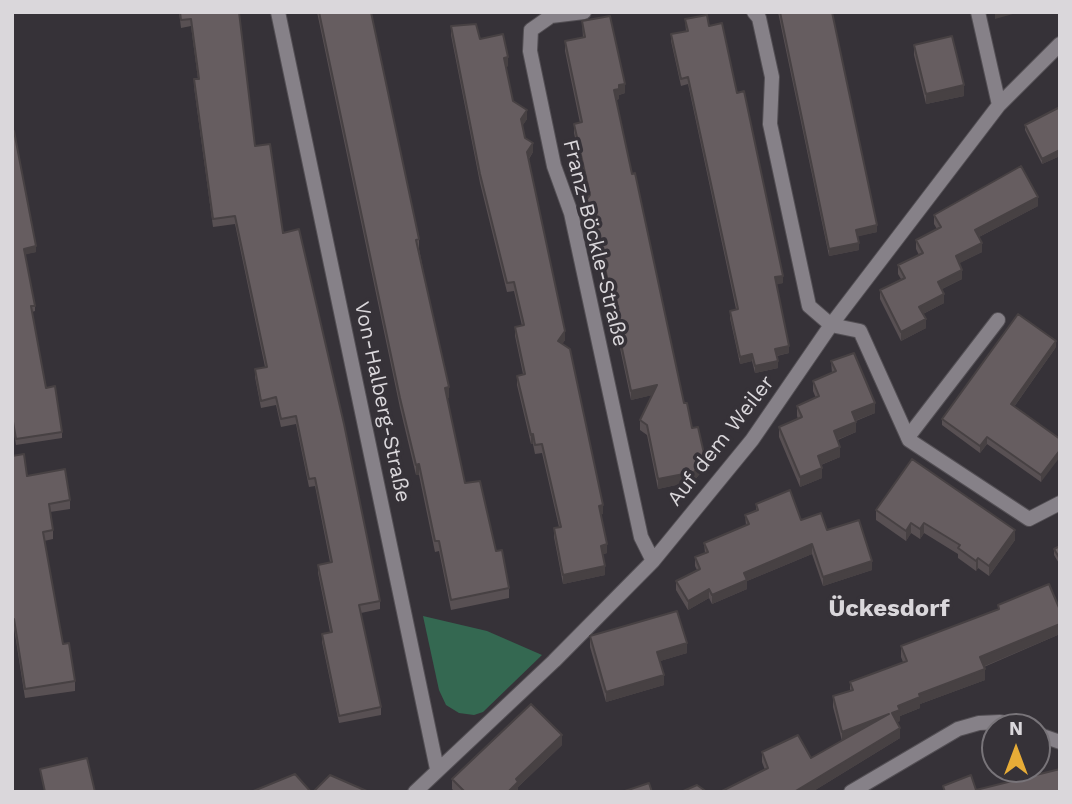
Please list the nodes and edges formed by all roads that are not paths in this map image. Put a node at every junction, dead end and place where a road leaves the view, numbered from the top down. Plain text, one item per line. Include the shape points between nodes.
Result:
1 (278, 12) edge
2 (584, 12) edge
3 (754, 12) edge
4 (978, 12) edge
5 (1060, 44) edge
6 (999, 105) junction
7 (998, 320) dead end
8 (831, 325) junction
9 (908, 437) junction
10 (1060, 503) edge
11 (653, 561) junction
12 (981, 723) edge
13 (437, 769) junction
14 (415, 792) edge
15 (851, 792) edge

1 - 13 street, Von-Halberg-Straße
2 - 11 street, Franz-Böckle-Straße via 551,16 531,30 530,51 554,166 571,213 640,537
3 - 8 street via 772,77 771,124 809,306
4 - 6 street
5 - 6 street, Auf dem Weiler
6 - 8 street, Auf dem Weiler
7 - 9 street
8 - 9 street via 860,331
8 - 11 street, Auf dem Weiler via 752,440
9 - 10 street via 1029,519
11 - 13 street, Auf dem Weiler
12 - 15 street via 958,729
13 - 14 street

